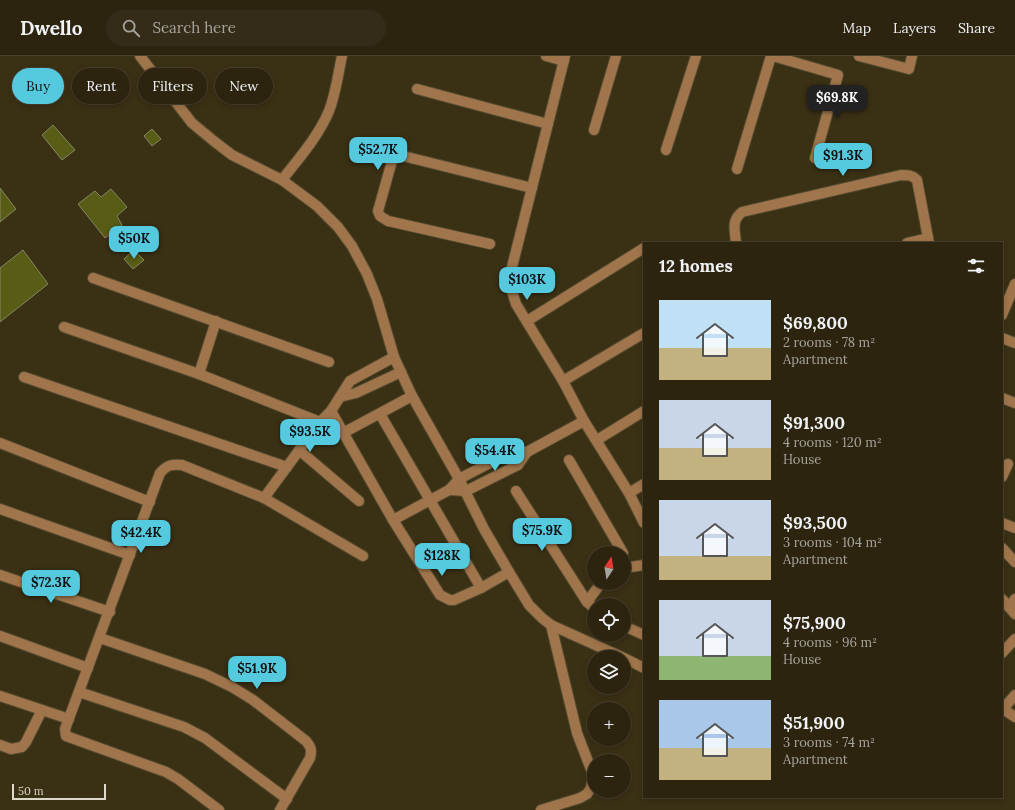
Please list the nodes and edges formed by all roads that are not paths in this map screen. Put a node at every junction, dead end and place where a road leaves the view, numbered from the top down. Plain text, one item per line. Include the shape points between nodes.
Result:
1 (140, 56) edge
2 (342, 56) edge
3 (546, 56) edge
4 (616, 56) edge
5 (696, 56) edge
6 (772, 56) edge
7 (859, 56) edge
8 (912, 56) edge
9 (565, 58) edge
10 (417, 89) dead end
11 (548, 124) junction
12 (594, 130) dead end
13 (666, 150) dead end
14 (815, 158) dead end
15 (737, 169) dead end
16 (282, 180) junction
17 (532, 188) junction
18 (929, 241) edge
19 (736, 242) edge
20 (918, 242) edge
21 (490, 244) dead end
22 (643, 249) edge
23 (93, 278) dead end
24 (1015, 284) edge
25 (1003, 313) edge
26 (216, 321) junction
27 (527, 321) junction
28 (64, 327) dead end
29 (643, 334) edge
30 (1003, 338) edge
31 (1015, 343) edge
32 (394, 357) junction
33 (329, 362) dead end
34 (401, 372) junction
35 (199, 374) junction
36 (24, 377) dead end
37 (562, 382) junction
38 (412, 396) junction
39 (340, 397) junction
40 (1003, 398) edge
41 (1015, 403) edge
42 (331, 411) junction
43 (643, 412) edge
44 (380, 414) junction
45 (320, 422) junction
46 (584, 422) junction
47 (343, 433) junction
48 (597, 440) junction
49 (0, 443) edge
50 (299, 450) junction
51 (528, 452) junction
52 (569, 460) dead end
53 (1008, 464) edge
54 (287, 467) junction
55 (1003, 475) edge
56 (459, 479) junction
57 (643, 485) edge
58 (449, 490) junction
59 (466, 491) junction
60 (516, 491) dead end
61 (629, 493) junction
62 (264, 498) junction
63 (430, 500) junction
64 (359, 501) dead end
65 (150, 502) junction
66 (0, 509) edge
67 (393, 520) junction
68 (643, 521) edge
69 (1003, 523) edge
70 (1015, 528) edge
71 (618, 546) edge
72 (1003, 549) edge
73 (130, 555) junction
74 (363, 556) dead end
75 (1015, 562) edge
76 (643, 565) edge
77 (631, 567) edge
78 (509, 572) junction
79 (0, 575) edge
80 (481, 588) junction
81 (587, 600) edge
82 (110, 612) junction
83 (551, 624) junction
84 (631, 629) edge
85 (643, 635) edge
86 (0, 636) edge
87 (100, 638) junction
88 (1015, 639) edge
89 (606, 650) edge
90 (1003, 652) edge
91 (631, 662) edge
92 (88, 668) junction
93 (643, 668) edge
94 (79, 692) junction
95 (1015, 695) edge
96 (0, 696) edge
97 (42, 710) junction
98 (1003, 710) edge
99 (1015, 717) edge
100 (69, 719) junction
101 (0, 745) edge
102 (287, 799) junction
103 (219, 810) edge
104 (280, 810) edge
105 (541, 810) edge

1 - 16 street via 192,123 232,154
2 - 16 street via 334,96 317,134
3 - 9 street
4 - 12 street
5 - 13 street
6 - 14 street via 838,75
6 - 15 street
7 - 8 street via 909,69
9 - 11 street
10 - 11 street
11 - 17 street
16 - 32 street via 317,206 352,246 372,286
17 - 21 street via 403,156 398,156 392,161 378,211 380,216 388,221
17 - 27 street via 511,271 511,288 516,304
18 - 19 street via 917,180 912,176 900,175 742,212 735,222
18 - 20 street
22 - 27 street
23 - 26 street
24 - 25 street
26 - 33 street
26 - 35 street
27 - 37 street
28 - 35 street
29 - 37 street
30 - 31 street
32 - 34 street
32 - 39 street via 350,381
34 - 38 street
34 - 39 street via 356,393
35 - 45 street
36 - 54 street
37 - 46 street
38 - 44 street
38 - 56 street
39 - 42 street
40 - 41 street
42 - 45 street
42 - 47 street
43 - 48 street
44 - 47 street
44 - 63 street
45 - 50 street
46 - 48 street
46 - 51 street
47 - 67 street
48 - 61 street
49 - 65 street
50 - 54 street
50 - 64 street
51 - 56 street via 509,453
51 - 59 street via 518,465
52 - 71 street
53 - 55 street
54 - 62 street
56 - 58 street
56 - 59 street
57 - 61 street
58 - 59 street
58 - 63 street
59 - 78 street
60 - 81 street
61 - 68 street
62 - 65 street via 175,464 165,467 160,473
62 - 74 street
63 - 67 street
63 - 80 street
65 - 73 street
66 - 73 street
67 - 80 street via 440,596 454,600
69 - 70 street
72 - 75 street
73 - 82 street
76 - 77 street
78 - 80 street
78 - 83 street via 529,605
79 - 82 street
82 - 87 street
83 - 89 street
83 - 105 street via 577,733 592,772 592,782 587,794 580,798
84 - 85 street
86 - 92 street
87 - 92 street
87 - 102 street via 205,674 232,687 306,741 311,746 310,758
88 - 90 street
91 - 93 street
92 - 94 street
94 - 100 street
94 - 102 street via 184,727 205,738
95 - 98 street
96 - 97 street
97 - 100 street
97 - 101 street via 22,747 11,749
98 - 99 street
100 - 103 street via 65,729 66,736 166,772
102 - 104 street

